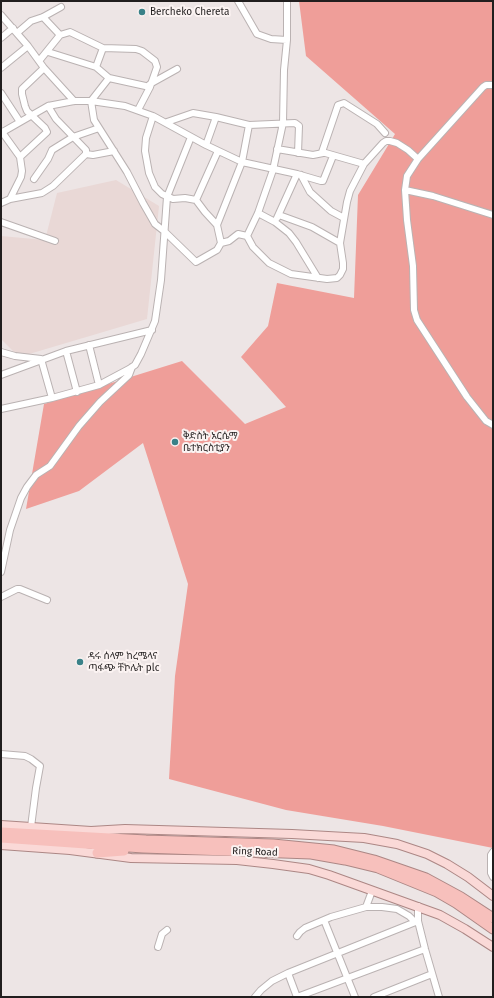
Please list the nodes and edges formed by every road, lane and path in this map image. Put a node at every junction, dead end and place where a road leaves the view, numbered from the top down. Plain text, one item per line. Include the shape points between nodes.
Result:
1 (238, 1) edge
2 (287, 1) edge
3 (61, 6) dead end
4 (1, 14) edge
5 (43, 17) junction
6 (15, 30) junction
7 (60, 35) junction
8 (1, 38) edge
9 (287, 40) junction
10 (28, 46) junction
11 (103, 48) junction
12 (48, 52) junction
13 (39, 61) junction
14 (96, 67) junction
15 (1, 68) edge
16 (44, 68) junction
17 (177, 69) dead end
18 (109, 78) junction
19 (493, 85) edge
20 (150, 86) junction
21 (1, 93) edge
22 (74, 101) junction
23 (91, 101) junction
24 (48, 106) junction
25 (138, 110) junction
26 (32, 115) junction
27 (153, 116) junction
28 (216, 117) junction
29 (20, 122) junction
30 (167, 122) junction
31 (283, 123) junction
32 (249, 125) junction
33 (99, 128) junction
34 (2, 131) edge
35 (385, 133) dead end
36 (73, 136) junction
37 (191, 137) junction
38 (206, 145) junction
39 (276, 149) junction
40 (114, 151) junction
41 (218, 151) junction
42 (298, 153) junction
43 (322, 153) junction
44 (86, 154) junction
45 (333, 156) junction
46 (20, 157) junction
47 (418, 159) junction
48 (242, 162) junction
49 (364, 164) junction
50 (273, 170) junction
51 (299, 175) junction
52 (34, 179) dead end
53 (405, 190) junction
54 (167, 197) junction
55 (10, 199) junction
56 (196, 200) junction
57 (1, 203) edge
58 (258, 213) junction
59 (279, 215) junction
60 (493, 215) edge
61 (344, 218) junction
62 (1, 222) edge
63 (275, 222) junction
64 (217, 225) junction
65 (164, 231) junction
66 (247, 236) junction
67 (55, 241) dead end
68 (220, 243) junction
69 (340, 243) junction
70 (318, 278) junction
71 (152, 330) junction
72 (89, 345) junction
73 (66, 351) junction
74 (1, 352) edge
75 (41, 359) junction
76 (132, 367) junction
77 (1, 375) edge
78 (100, 385) junction
79 (76, 392) junction
80 (52, 398) junction
81 (1, 409) edge
82 (493, 425) edge
83 (1, 572) edge
84 (1, 597) edge
85 (47, 600) dead end
86 (1, 754) edge
87 (1, 825) edge
88 (31, 827) junction
89 (91, 831) junction
90 (1, 832) edge
91 (1, 838) edge
92 (60, 838) junction
93 (144, 844) junction
94 (1, 845) edge
95 (493, 852) edge
96 (96, 853) junction
97 (493, 877) edge
98 (372, 891) junction
99 (493, 896) edge
100 (418, 906) junction
101 (366, 907) junction
102 (493, 918) edge
103 (324, 920) junction
104 (417, 922) junction
105 (493, 929) edge
106 (168, 930) dead end
107 (297, 936) dead end
108 (158, 947) dead end
109 (493, 947) edge
110 (425, 949) junction
111 (338, 954) junction
112 (288, 973) junction
113 (432, 974) junction
114 (348, 978) junction
115 (255, 997) edge
116 (297, 997) edge
117 (355, 997) edge
118 (374, 997) edge
119 (439, 997) edge

1 - 9 street via 256,34 271,39
2 - 9 street
3 - 5 street
4 - 6 street
5 - 6 street
5 - 7 street
6 - 8 street
6 - 10 street
7 - 11 street via 70,32
7 - 12 street
9 - 31 street
10 - 13 street
10 - 15 street
11 - 14 street
11 - 20 street via 136,49 155,61 157,67
12 - 13 street
12 - 14 street
13 - 16 street
14 - 18 street
16 - 22 street
16 - 26 street via 22,89 25,106
17 - 20 street
18 - 20 street
18 - 23 street
19 - 47 street via 483,87
20 - 25 street
21 - 29 street
22 - 23 street
22 - 24 street
23 - 25 street
23 - 33 street via 93,116
24 - 26 street
24 - 36 street via 56,119
25 - 27 street
26 - 29 street
26 - 46 street via 47,132
27 - 30 street
27 - 54 street via 146,138 148,169 155,187
28 - 30 street via 192,113
28 - 32 street
28 - 38 street
29 - 34 street
30 - 37 street
31 - 32 street
31 - 39 street
31 - 42 street via 299,126
32 - 48 street
33 - 36 street
33 - 40 street
34 - 46 street
35 - 43 street via 371,120 340,103
36 - 44 street via 86,150
36 - 52 street via 52,150
37 - 38 street
37 - 54 street
38 - 41 street
39 - 42 street
39 - 50 street
40 - 44 street
40 - 65 street via 153,220
41 - 48 street
41 - 56 street
42 - 43 street
43 - 45 street
44 - 55 street via 53,186 42,193
45 - 49 street
45 - 51 street via 323,181
46 - 55 street via 22,175
47 - 49 street via 397,143 386,141
47 - 53 street via 408,176
48 - 50 street
48 - 64 street
49 - 61 street via 350,191
50 - 51 street
50 - 58 street
51 - 59 street
51 - 61 street via 310,192 331,211
53 - 60 street
53 - 82 street via 413,266 414,310 417,320 467,397 486,421
54 - 56 street
54 - 65 street
55 - 57 street
56 - 64 street
58 - 63 street
58 - 66 street
59 - 63 street
59 - 69 street via 312,227
61 - 69 street
62 - 67 street
63 - 70 street via 296,242
64 - 68 street
65 - 68 street via 196,262 217,250
65 - 71 street via 159,303
66 - 68 street via 238,234 229,242
66 - 70 street via 253,247 269,263 291,274
69 - 70 street via 343,263 340,275 337,278
71 - 72 street
71 - 76 street
72 - 73 street
72 - 78 street
73 - 75 street
73 - 79 street
74 - 75 street
75 - 77 street
75 - 80 street
76 - 78 street
76 - 83 street via 129,375 79,426 50,466 36,475 27,486 10,530
78 - 79 street
79 - 80 street
80 - 81 street
84 - 85 street via 20,589
86 - 88 street via 25,756 40,766
87 - 88 main road
88 - 89 main road
89 - 93 highway via 140,837
89 - 99 main road via 125,829 292,834 377,840 408,847 438,860 468,877
90 - 92 highway, Ring Road
91 - 92 highway, Ring Road
92 - 93 highway, Ring Road
93 - 96 highway
93 - 102 highway, Ring Road via 285,844 354,854 394,866 438,884
93 - 105 highway, Ring Road via 311,854 378,868 437,892
94 - 96 main road
95 - 97 street
96 - 98 main road via 131,858 224,859 273,864 320,872
98 - 100 main road
98 - 101 street
100 - 104 street
100 - 109 main road via 440,915
101 - 103 street
101 - 104 street via 397,909
103 - 107 street via 305,928
103 - 111 street
104 - 110 street
104 - 111 street
106 - 108 street via 162,934
110 - 113 street
110 - 114 street
111 - 112 street
111 - 114 street
112 - 115 street via 272,981
112 - 116 street
113 - 118 street
113 - 119 street
114 - 116 street
114 - 117 street

